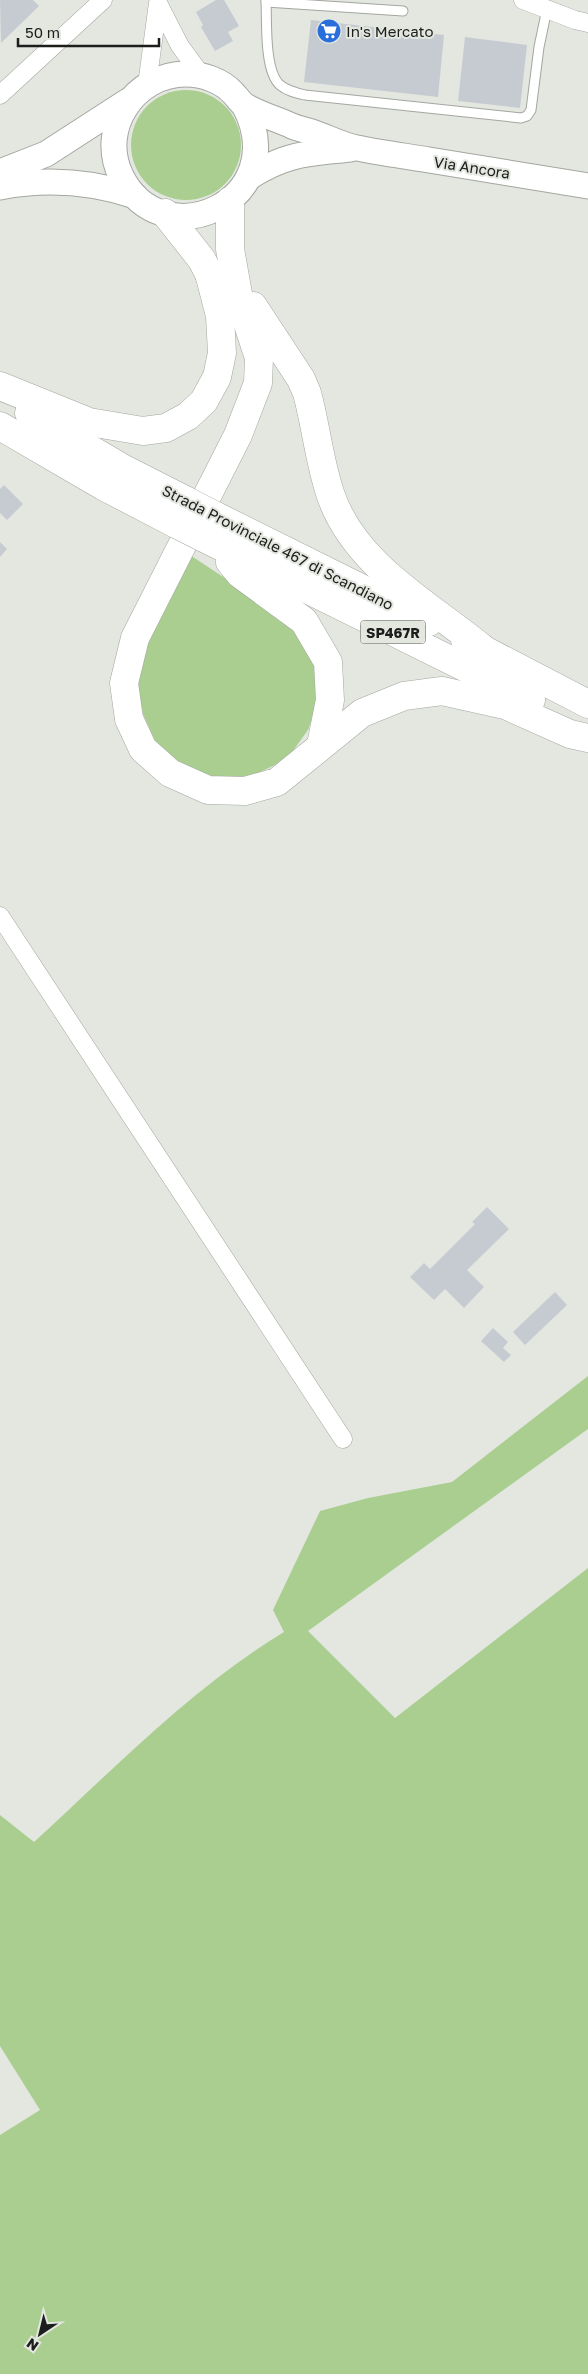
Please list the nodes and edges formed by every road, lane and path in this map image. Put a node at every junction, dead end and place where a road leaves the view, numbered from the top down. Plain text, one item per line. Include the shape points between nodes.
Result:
1 (103, 0) edge
2 (523, 0) edge
3 (266, 1) edge
4 (158, 2) edge
5 (547, 10) junction
6 (403, 11) dead end
7 (588, 23) edge
8 (202, 76) junction
9 (138, 92) junction
10 (0, 96) edge
11 (244, 105) junction
12 (356, 148) junction
13 (0, 172) edge
14 (248, 178) junction
15 (588, 186) edge
16 (0, 187) edge
17 (135, 196) junction
18 (230, 201) junction
19 (165, 213) junction
20 (230, 249) junction
21 (210, 277) junction
22 (0, 386) edge
23 (0, 396) edge
24 (242, 422) junction
25 (0, 426) edge
26 (182, 512) junction
27 (210, 532) junction
28 (482, 648) junction
29 (588, 704) edge
30 (588, 729) edge
31 (588, 738) edge
32 (321, 744) junction
33 (0, 916) edge
34 (343, 1439) dead end

1 - 10 street
2 - 5 street
3 - 5 lane via 270,71 288,91 521,118 530,110
3 - 6 lane
4 - 8 street via 180,46
4 - 9 street
5 - 7 street
8 - 9 main road via 173,75
8 - 11 main road via 225,87
9 - 13 main road via 46,154
9 - 17 main road via 118,120 114,143 121,177
11 - 12 main road via 296,128
11 - 14 main road via 255,133 255,156
12 - 14 main road via 290,156 273,162
12 - 15 main road, Via Ancora
14 - 18 main road
16 - 17 main road via 26,182 64,181
17 - 19 main road
18 - 19 main road via 199,215
18 - 20 main road
19 - 21 main road via 202,260
20 - 24 main road via 238,294 259,358 258,383
20 - 28 main road via 259,317 301,378 330,493 344,525 371,560
21 - 22 main road via 220,316 222,353 218,377 204,401 188,416 166,428 144,431 89,422
21 - 24 main road via 232,315 243,348 246,380
23 - 26 main road, Strada Provinciale 467 di Scandiano / SP467R via 124,469
24 - 32 main road via 136,638 124,683 129,719 144,749 170,773 208,790 245,791 277,782
25 - 26 main road, Strada Provinciale 467 di Scandiano / SP467R via 102,486
26 - 27 main road, Strada Provinciale 467 di Scandiano / SP467R, bridge
27 - 28 main road, Strada Provinciale 467 di Scandiano / SP467R
27 - 30 main road, Strada Provinciale 467 di Scandiano / SP467R
27 - 32 main road via 240,574 304,621 328,662 330,700
28 - 29 main road, Strada Provinciale 467 di Scandiano / SP467R
31 - 32 main road via 570,734 505,705 442,691 404,696 362,714
33 - 34 street

